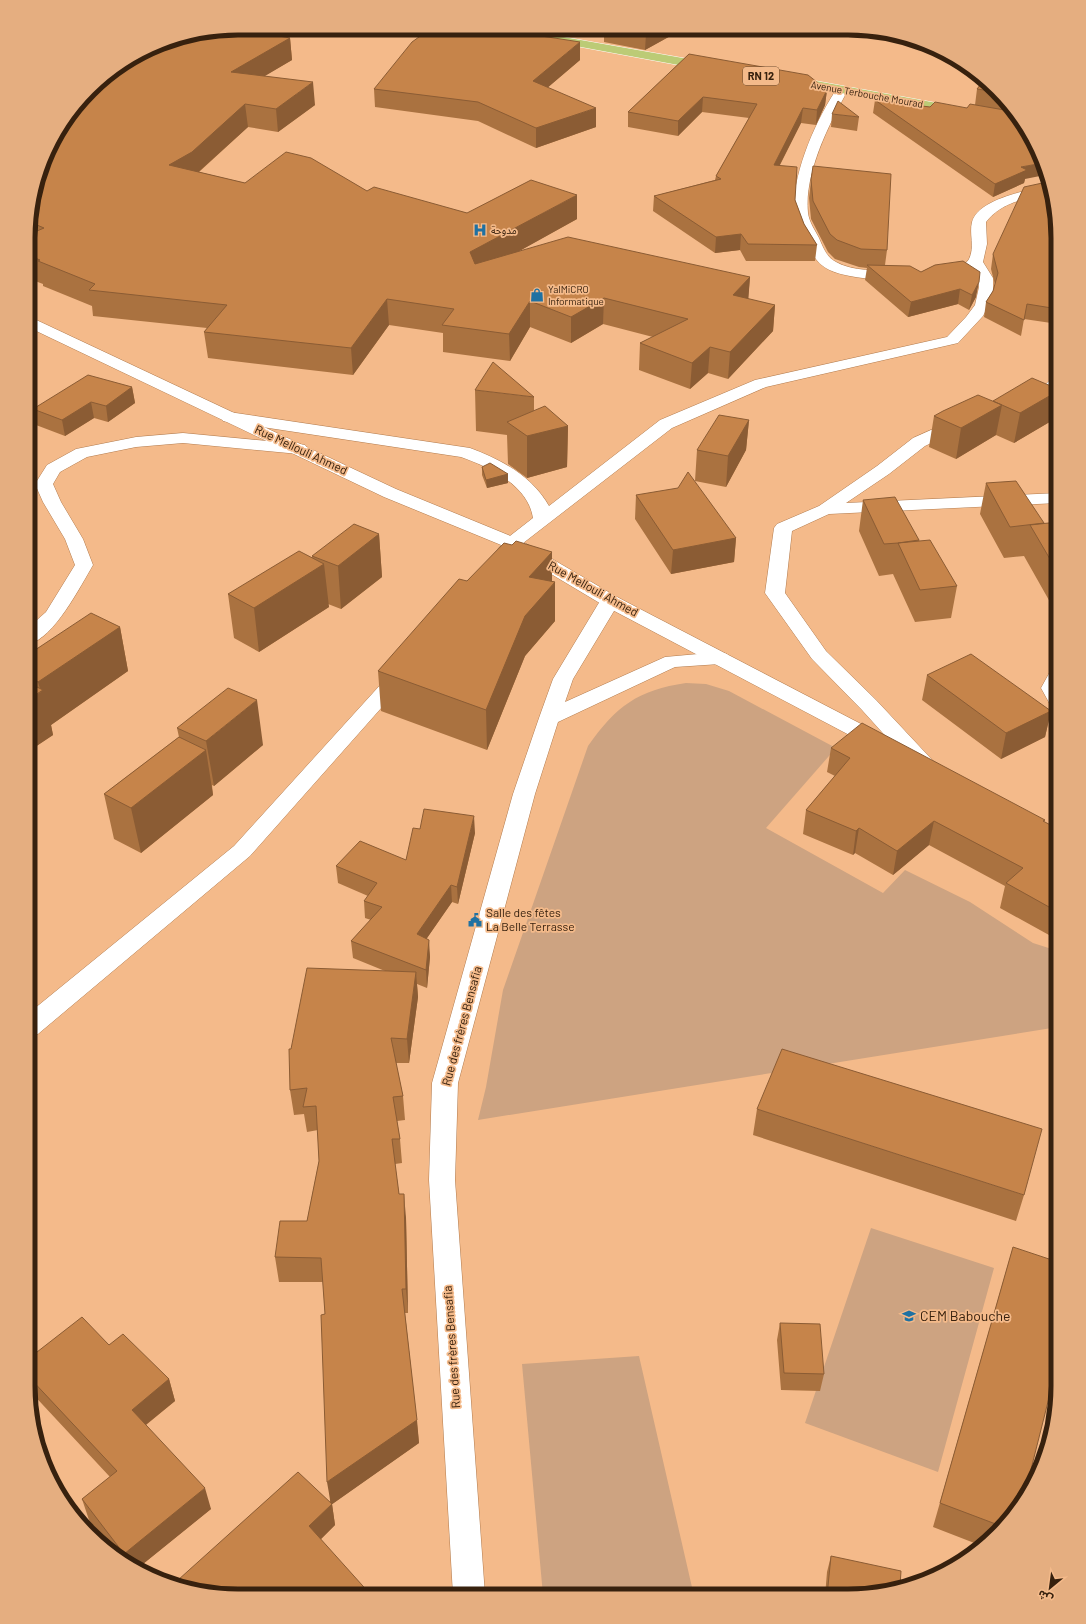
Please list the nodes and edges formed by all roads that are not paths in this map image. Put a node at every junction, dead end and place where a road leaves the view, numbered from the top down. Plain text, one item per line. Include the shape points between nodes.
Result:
1 (534, 35) edge
2 (726, 69) edge
3 (780, 79) edge
4 (842, 90) junction
5 (1014, 121) edge
6 (1045, 191) edge
7 (976, 262) junction
8 (954, 272) edge
9 (911, 274) edge
10 (35, 324) edge
11 (1051, 387) edge
12 (1006, 403) edge
13 (972, 416) edge
14 (229, 417) junction
15 (299, 450) junction
16 (1051, 498) edge
17 (826, 508) junction
18 (540, 521) junction
19 (512, 543) junction
20 (487, 573) edge
21 (610, 601) junction
22 (35, 632) edge
23 (720, 658) junction
24 (412, 661) edge
25 (549, 718) junction
26 (35, 1022) edge
27 (468, 1589) edge

1 - 2 main road, RN 12
3 - 4 main road, Avenue Terbouche Mourad / RN 12
4 - 5 main road, Avenue Terbouche Mourad / RN 12
4 - 9 street via 831,109 807,166 802,189 801,214 821,258 830,265 845,270 880,274
6 - 7 street via 1028,194 989,209 979,222 980,244
7 - 8 street via 967,270
7 - 18 street via 986,278 983,303 973,320 952,340 761,383 718,400 666,424
10 - 14 street, Rue Mellouli Ahmed
11 - 12 street
13 - 17 street via 919,442
14 - 15 street, Rue Mellouli Ahmed
14 - 18 street via 448,449 479,457 508,474 531,492 543,512
15 - 19 street, Rue Mellouli Ahmed via 390,493
15 - 22 street via 190,438 150,441 82,453 53,469 44,484 74,539 84,565 53,615
16 - 17 street
17 - 23 street, Rue Mellouli Ahmed via 783,528 776,593 819,655 934,771
18 - 19 street
19 - 20 street
19 - 21 street, Rue Mellouli Ahmed
21 - 23 street, Rue Mellouli Ahmed
21 - 25 street, Rue des frères Bensafia via 563,679
23 - 25 street via 672,661 652,668
24 - 26 street via 242,851
25 - 27 street, Rue des frères Bensafia via 524,794 445,1083 442,1180

